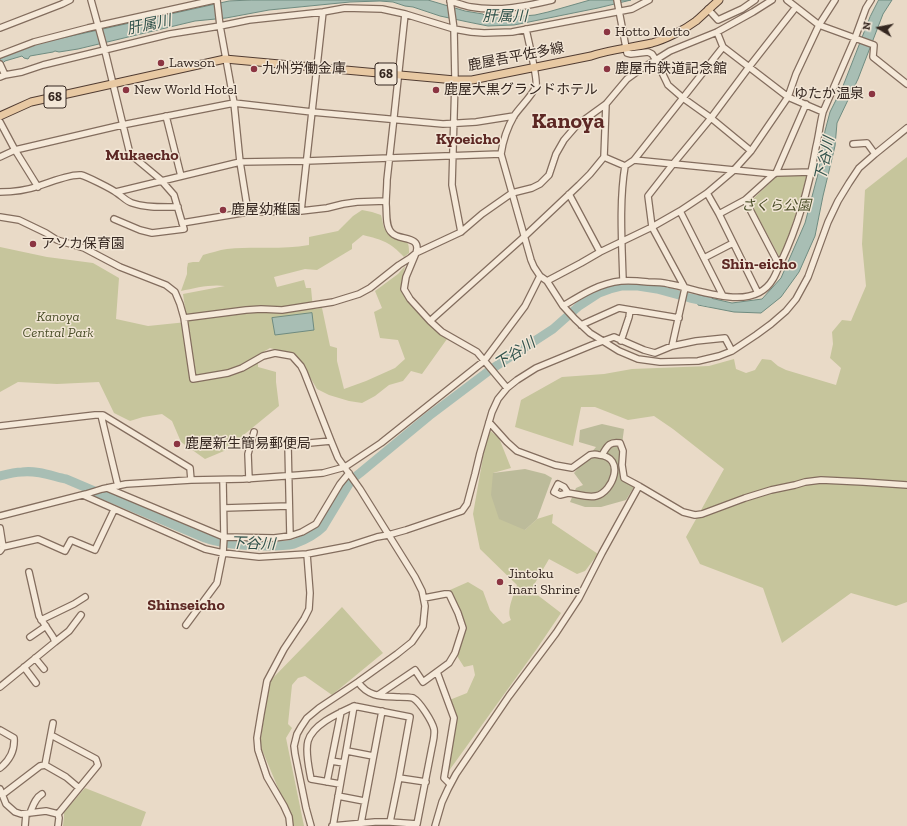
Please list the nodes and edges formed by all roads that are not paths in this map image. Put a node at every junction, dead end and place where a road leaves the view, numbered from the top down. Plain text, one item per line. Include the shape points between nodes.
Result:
1 (70, 0) edge
2 (91, 0) edge
3 (552, 0) edge
4 (617, 0) edge
5 (649, 0) edge
6 (719, 0) edge
7 (755, 0) edge
8 (772, 0) edge
9 (787, 0) edge
10 (834, 0) edge
11 (871, 0) edge
12 (216, 1) edge
13 (450, 2) edge
14 (796, 7) junction
15 (708, 9) junction
16 (323, 12) junction
17 (618, 12) junction
18 (405, 14) junction
19 (219, 25) junction
20 (819, 25) junction
21 (98, 27) junction
22 (0, 28) edge
23 (454, 28) junction
24 (526, 29) junction
25 (717, 32) junction
26 (854, 38) junction
27 (723, 47) junction
28 (104, 48) junction
29 (625, 48) junction
30 (0, 55) edge
31 (225, 59) junction
32 (656, 60) junction
33 (0, 64) edge
34 (318, 67) junction
35 (534, 67) junction
36 (750, 67) junction
37 (398, 75) junction
38 (3, 76) edge
39 (455, 80) junction
40 (113, 84) junction
41 (907, 84) edge
42 (788, 96) junction
43 (683, 98) junction
44 (234, 103) junction
45 (606, 104) junction
46 (806, 104) junction
47 (312, 112) junction
48 (823, 112) junction
49 (0, 116) edge
50 (166, 116) junction
51 (514, 116) junction
52 (711, 118) junction
53 (394, 119) junction
54 (0, 122) edge
55 (454, 124) junction
56 (122, 125) junction
57 (907, 128) edge
58 (853, 144) dead end
59 (15, 150) junction
60 (751, 151) junction
61 (501, 154) junction
62 (875, 154) junction
63 (454, 155) junction
64 (0, 156) edge
65 (604, 157) junction
66 (389, 158) junction
67 (634, 160) junction
68 (306, 161) junction
69 (240, 162) junction
70 (672, 164) junction
71 (625, 166) junction
72 (733, 171) junction
73 (811, 172) junction
74 (775, 174) junction
75 (181, 176) junction
76 (162, 181) junction
77 (38, 186) junction
78 (0, 192) edge
79 (116, 192) junction
80 (512, 193) junction
81 (707, 193) junction
82 (569, 194) junction
83 (745, 200) junction
84 (386, 201) junction
85 (178, 208) junction
86 (301, 211) junction
87 (680, 211) junction
88 (248, 212) junction
89 (719, 214) junction
90 (0, 217) edge
91 (114, 219) dead end
92 (182, 223) junction
93 (652, 227) junction
94 (461, 232) junction
95 (525, 236) junction
96 (622, 242) junction
97 (733, 242) junction
98 (416, 252) junction
99 (600, 252) junction
100 (704, 258) junction
101 (779, 265) junction
102 (540, 276) junction
103 (547, 281) junction
104 (623, 281) junction
105 (685, 288) junction
106 (758, 293) junction
107 (723, 296) junction
108 (565, 308) junction
109 (630, 310) junction
110 (184, 318) junction
111 (679, 318) junction
112 (430, 321) junction
113 (581, 325) junction
114 (621, 340) junction
115 (602, 341) junction
116 (672, 346) junction
117 (732, 351) junction
118 (486, 363) junction
119 (507, 388) junction
120 (101, 415) junction
121 (489, 422) junction
122 (0, 426) edge
123 (254, 432) dead end
124 (331, 441) junction
125 (602, 455) junction
126 (345, 467) junction
127 (349, 474) junction
128 (288, 476) junction
129 (249, 479) junction
130 (191, 480) junction
131 (223, 480) junction
132 (907, 485) edge
133 (118, 486) junction
134 (639, 486) junction
135 (104, 489) junction
136 (568, 493) dead end
137 (84, 494) junction
138 (289, 506) junction
139 (224, 508) junction
140 (114, 510) junction
141 (0, 516) edge
142 (0, 528) edge
143 (290, 536) junction
144 (388, 536) junction
145 (224, 537) junction
146 (2, 549) edge
147 (223, 553) junction
148 (307, 554) junction
149 (30, 572) dead end
150 (85, 597) dead end
151 (424, 598) junction
152 (81, 615) dead end
153 (41, 620) junction
154 (186, 625) dead end
155 (46, 626) junction
156 (30, 637) dead end
157 (55, 642) junction
158 (35, 658) junction
159 (24, 667) junction
160 (44, 670) dead end
161 (437, 672) junction
162 (358, 682) junction
163 (36, 683) dead end
164 (0, 687) edge
165 (378, 695) junction
166 (354, 706) junction
167 (382, 711) junction
168 (341, 712) junction
169 (54, 723) dead end
170 (0, 730) edge
171 (51, 735) junction
172 (347, 752) junction
173 (373, 756) junction
174 (331, 760) junction
175 (344, 763) junction
176 (45, 765) junction
177 (0, 768) edge
178 (399, 778) junction
179 (327, 782) junction
180 (426, 782) junction
181 (340, 784) junction
182 (450, 784) junction
183 (79, 788) junction
184 (0, 789) edge
185 (42, 794) dead end
186 (2, 795) junction
187 (338, 796) junction
188 (364, 801) junction
189 (28, 813) junction
190 (58, 814) junction
191 (390, 822) junction
192 (361, 823) junction
193 (25, 826) edge
194 (58, 826) edge
195 (290, 826) edge
196 (311, 826) edge
197 (333, 826) edge
198 (435, 826) edge

1 - 22 street
2 - 21 street
3 - 13 street via 491,9
4 - 17 street
5 - 17 street via 632,9
6 - 15 main road, 鹿屋吾平佐多線 / 68
7 - 15 street via 718,20
8 - 25 street
9 - 14 street
10 - 20 street
11 - 26 street
12 - 19 street
12 - 21 street
13 - 23 street
14 - 20 street
14 - 36 street
15 - 29 main road, 鹿屋吾平佐多線 / 68 via 696,21 678,32 653,42
16 - 18 street via 360,8
16 - 19 street
16 - 34 street
17 - 24 street
17 - 29 street
18 - 23 street
18 - 37 street
19 - 28 street
19 - 31 street
20 - 26 street
20 - 42 street
21 - 28 street
21 - 30 street via 34,42
23 - 24 street via 484,33
23 - 39 street
24 - 35 street
25 - 27 street
25 - 32 street via 670,51
26 - 41 street via 874,45 872,57
26 - 48 street
27 - 36 street
27 - 43 street
28 - 38 street
28 - 40 street
29 - 32 street via 627,53 631,54 648,52
29 - 35 main road, 鹿屋吾平佐多線 / 68
31 - 34 main road, 鹿屋吾平佐多線 / 68
31 - 40 main road, 鹿屋吾平佐多線 / 68
31 - 44 street
32 - 43 street via 668,85
32 - 45 street via 627,79
33 - 38 street
34 - 37 main road, 鹿屋吾平佐多線 / 68
34 - 47 street
35 - 39 main road, 鹿屋吾平佐多線 / 68 via 472,80
35 - 51 street via 536,86
36 - 42 street
36 - 52 street
37 - 39 main road, 鹿屋吾平佐多線 / 68
37 - 53 street
39 - 55 street
40 - 49 main road, 鹿屋吾平佐多線 / 68 via 31,102
40 - 56 street
42 - 46 street
42 - 60 street
43 - 52 street
43 - 67 street
44 - 47 street
44 - 50 street
44 - 69 street
45 - 65 street
45 - 80 street via 577,125 564,140 549,175 540,184
46 - 48 street
46 - 74 street
47 - 53 street
47 - 68 street
48 - 73 street
50 - 56 street
50 - 75 street
51 - 55 street
51 - 61 street via 503,140
52 - 60 street
52 - 70 street
53 - 55 street
53 - 66 street
54 - 59 street
55 - 63 street
56 - 59 street
56 - 76 street via 130,154
57 - 62 street
58 - 62 street via 867,143
59 - 64 street
59 - 77 street
60 - 72 street
61 - 63 street
61 - 80 street
62 - 117 street via 859,168 838,201 808,277 796,299 772,324
63 - 66 street
63 - 94 street via 452,184
65 - 71 street
65 - 82 street
66 - 68 street
66 - 84 street
67 - 70 street
67 - 71 street
68 - 69 street
68 - 86 street
69 - 75 street
69 - 88 street
70 - 72 street
70 - 93 street via 648,196
71 - 96 street via 622,186
72 - 74 street
72 - 81 street
73 - 74 street
73 - 101 street via 800,213
74 - 83 street
75 - 76 street
76 - 79 street
76 - 85 street via 174,195
77 - 78 street via 13,192
77 - 79 street via 83,175
79 - 85 street via 132,203
80 - 94 street
80 - 95 street
81 - 87 street
81 - 89 street
82 - 95 street
82 - 99 street
83 - 89 street
83 - 101 street
84 - 86 street via 357,202
84 - 98 street via 388,228 398,237 412,240 417,245
85 - 92 street
86 - 88 street
87 - 93 street
87 - 100 street
88 - 92 street
89 - 97 street
90 - 110 street via 19,220 57,240 84,248 120,267 166,285 176,292
91 - 92 street via 152,233 184,229
93 - 96 street
93 - 105 street
94 - 98 street
95 - 102 street via 533,264
95 - 112 street
96 - 99 street
96 - 104 street
97 - 100 street
97 - 106 street
98 - 110 street via 370,288 333,302 282,310 246,310
98 - 112 street via 404,289
99 - 103 street
100 - 107 street
101 - 106 street via 773,279
102 - 103 street
102 - 118 street via 524,306
103 - 108 street
104 - 105 street via 668,283
104 - 108 street via 587,291
105 - 107 street
105 - 111 street
106 - 107 street via 749,297
108 - 113 street
109 - 111 street
109 - 113 street via 619,308
109 - 114 street
110 - 124 street via 193,379 228,373 275,353 292,356 304,372
111 - 116 street
112 - 118 street via 442,332 477,352
113 - 115 street
114 - 115 street via 614,337
114 - 116 street via 655,353
115 - 117 street via 638,359 660,362 698,361
115 - 119 street via 536,368
116 - 117 street via 725,338
118 - 119 street
118 - 126 street via 381,443
119 - 121 street via 498,399
120 - 122 street
120 - 130 street via 190,468
120 - 133 street
121 - 125 street via 517,450 555,465 572,468 590,455
121 - 144 street via 467,504 462,511
123 - 129 street via 248,454
124 - 126 street
124 - 128 street via 288,445
125 - 134 street via 610,444 620,443 623,451 624,478
125 - 136 street via 612,460 615,472 602,494 587,496
126 - 127 street
126 - 128 street via 323,473
127 - 143 street via 340,484 316,524
127 - 144 street
128 - 129 street
128 - 138 street
129 - 131 street
130 - 131 street
130 - 133 street
131 - 139 street
132 - 134 street via 821,480 805,482 771,490 695,515 683,512
133 - 135 street
134 - 182 street via 579,598
135 - 137 street
135 - 145 street
137 - 140 street
137 - 141 street
138 - 139 street
138 - 143 street
139 - 145 street
140 - 146 street via 95,550 71,540 65,552 38,539
140 - 147 street via 205,549
142 - 146 street
143 - 145 street
144 - 148 street
144 - 151 street via 415,577
145 - 147 street
147 - 148 street via 259,557
147 - 154 street via 217,583
148 - 195 street via 309,609 267,681 257,738 258,750 267,777 284,806
149 - 153 street
150 - 153 street
151 - 161 street via 449,594 463,628 455,653 449,663
151 - 162 street via 425,613 422,626 412,642
152 - 157 street via 69,631
153 - 155 street
155 - 156 street
155 - 157 street
157 - 158 street
158 - 159 street
158 - 160 street
159 - 163 street
159 - 164 street
161 - 165 street via 423,682 415,670
161 - 182 street via 454,718 444,778
162 - 165 street via 367,692
162 - 196 street via 307,718 297,734 295,754
165 - 180 street via 413,698 432,723 434,737
166 - 167 street
166 - 168 street
166 - 172 street
167 - 173 street
167 - 178 street via 410,716
168 - 174 street
168 - 179 street via 315,729 307,742 311,779
169 - 171 street
170 - 177 street via 14,738 14,743 13,751
171 - 176 street
171 - 183 street via 96,758 98,765
172 - 173 street
172 - 175 street
173 - 188 street
174 - 175 street
174 - 179 street
175 - 181 street
176 - 183 street
176 - 186 street via 40,766
178 - 180 street
178 - 191 street
179 - 181 street
180 - 191 street via 417,824
181 - 187 street
182 - 198 street
183 - 190 street
184 - 186 street
185 - 189 street via 36,798
186 - 189 street via 6,804 15,812
187 - 188 street
187 - 197 street
188 - 192 street
189 - 190 street via 46,811
189 - 193 street
190 - 194 street
191 - 192 street
192 - 197 street

